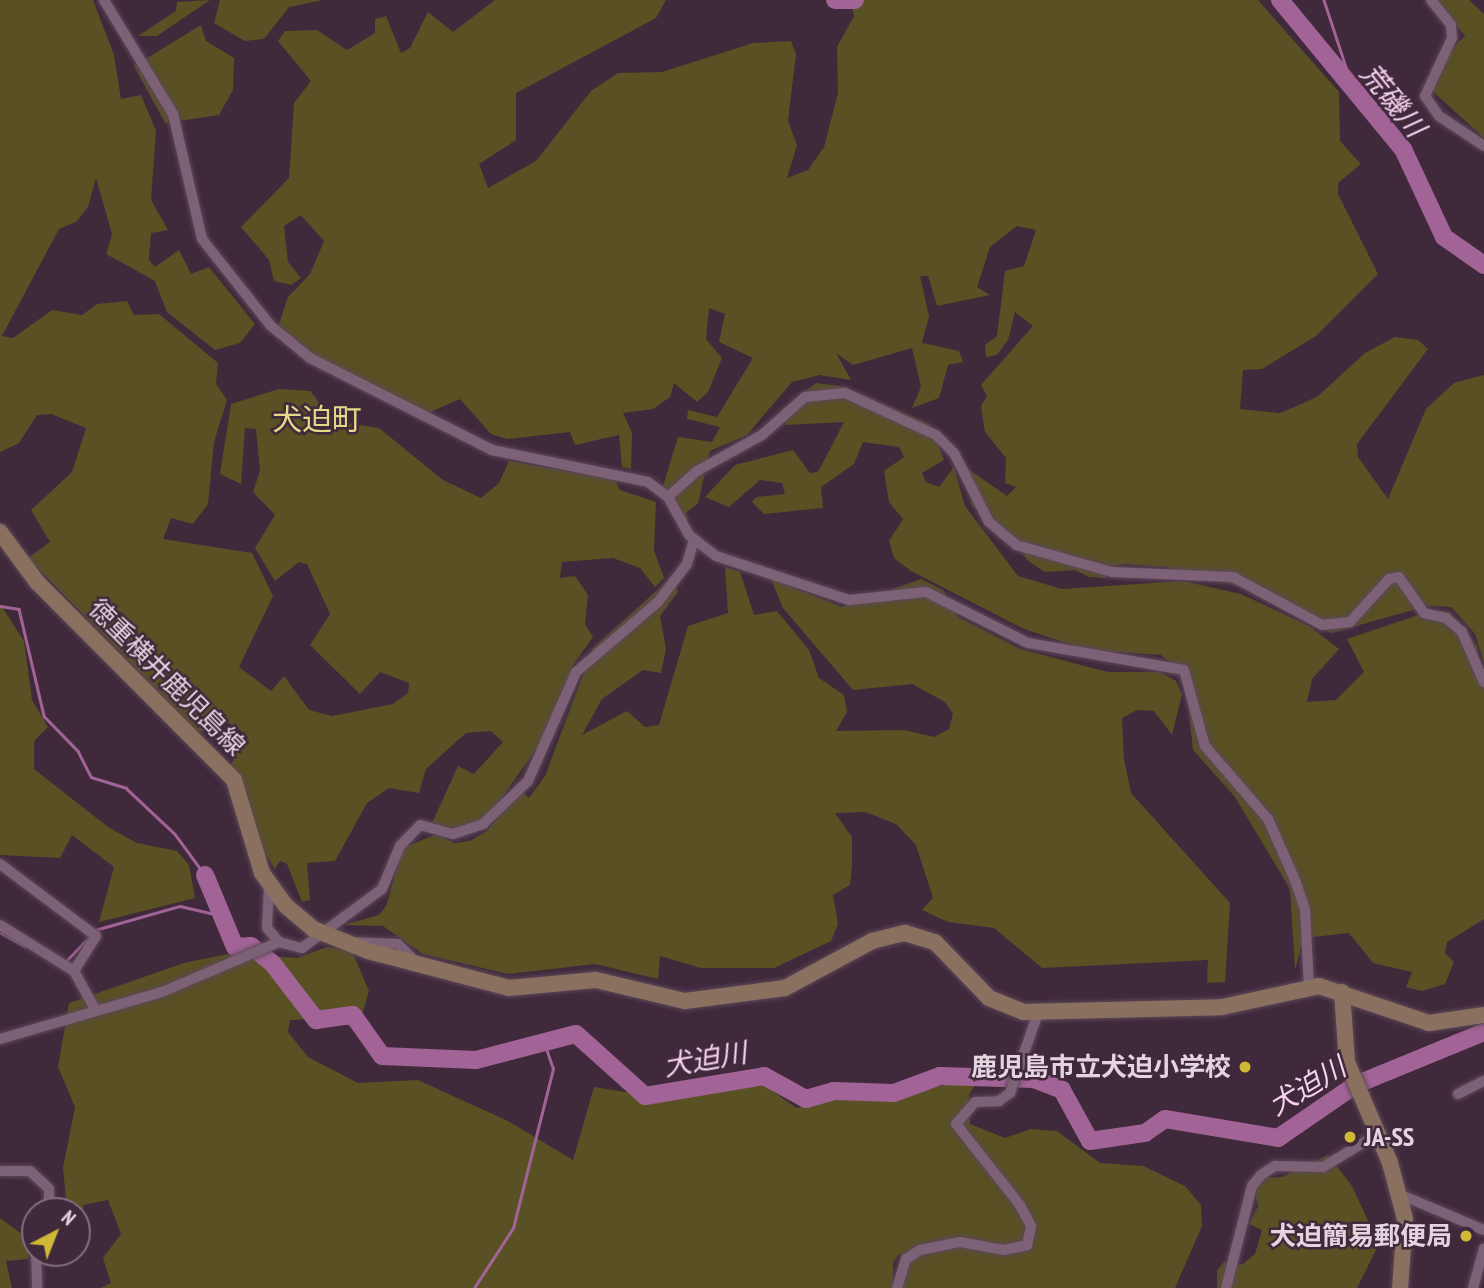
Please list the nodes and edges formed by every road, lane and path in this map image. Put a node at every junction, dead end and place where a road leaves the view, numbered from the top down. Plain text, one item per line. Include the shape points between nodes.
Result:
1 (104, 0) edge
2 (1431, 0) edge
3 (1484, 146) edge
4 (668, 497) junction
5 (0, 532) edge
6 (694, 540) junction
7 (1484, 682) edge
8 (0, 864) edge
9 (268, 884) junction
10 (0, 925) edge
11 (324, 935) junction
12 (279, 942) junction
13 (74, 971) junction
14 (1309, 987) junction
15 (1342, 992) junction
16 (95, 1009) junction
17 (1038, 1013) junction
18 (1484, 1015) edge
19 (0, 1039) edge
20 (1484, 1081) edge
21 (1458, 1094) dead end
22 (1378, 1134) junction
23 (0, 1171) edge
24 (1399, 1194) junction
25 (49, 1197) edge
26 (1484, 1230) edge
27 (1484, 1248) edge
28 (36, 1267) edge
29 (37, 1288) edge
30 (897, 1288) edge
31 (1226, 1288) edge
32 (1400, 1288) edge
33 (1473, 1288) edge

1 - 4 street via 173,114 202,239 271,326 310,358 445,431 534,462 648,482
2 - 3 street via 1451,25 1452,38 1425,96 1438,116
4 - 6 street
4 - 7 street via 697,471 762,435 804,397 845,393 936,435 954,453 985,516 1016,545 1112,572 1233,577 1322,625 1350,622 1389,579 1399,577 1424,613 1446,618 1462,632
5 - 9 main road, 徳重横井鹿児島線 via 37,582 234,780
6 - 11 street via 687,564 658,602 576,672 528,781 483,824 453,834 420,825 400,846 382,889
6 - 14 street via 716,556 849,600 926,592 1028,643 1184,670 1205,746 1268,819 1295,880 1305,909
8 - 13 street via 96,936
9 - 11 main road, 徳重横井鹿児島線 via 286,906
9 - 12 street via 267,928
10 - 13 street
11 - 12 street via 302,948
11 - 17 main road, 徳重横井鹿児島線 via 420,967 509,988 611,981 685,1001 785,988 872,940 905,933 935,942 997,1003
12 - 16 street via 162,992
13 - 16 street
14 - 15 main road, 徳重横井鹿児島線
14 - 17 main road, 徳重横井鹿児島線 via 1222,1007
15 - 18 main road, 徳重横井鹿児島線 via 1429,1023
15 - 22 main road via 1342,1041
16 - 19 street
17 - 30 street via 1010,1093 999,1101 975,1102 956,1124 1020,1205 1031,1226 1027,1245 1004,1250 960,1242 920,1250 906,1259
20 - 21 street
22 - 24 main road
22 - 31 street via 1323,1167 1275,1166 1261,1175 1252,1186
23 - 25 street via 30,1171 49,1189
24 - 26 street
24 - 32 main road via 1405,1219
27 - 33 street
28 - 29 street

